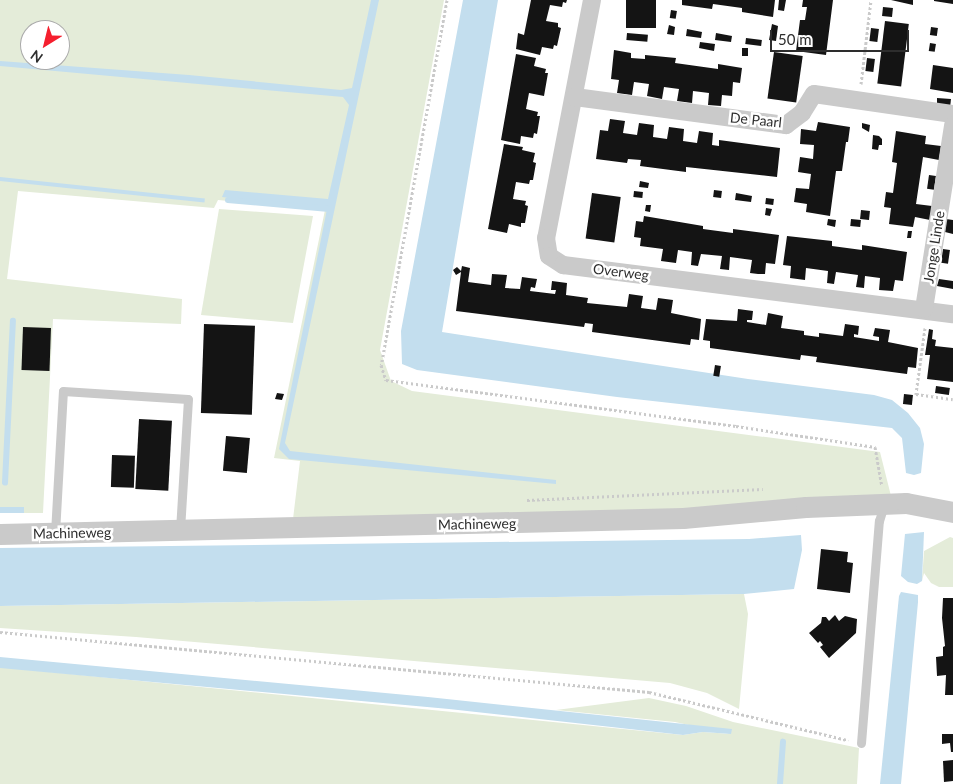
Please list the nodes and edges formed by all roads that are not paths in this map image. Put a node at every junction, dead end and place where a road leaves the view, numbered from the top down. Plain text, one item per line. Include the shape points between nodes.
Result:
1 (592, 0) edge
2 (574, 97) junction
3 (953, 114) edge
4 (953, 125) edge
5 (926, 310) junction
6 (953, 314) edge
7 (884, 503) junction
8 (953, 512) edge
9 (180, 530) junction
10 (55, 533) junction
11 (0, 534) edge
12 (861, 743) road end

1 - 2 street, Overweg
2 - 3 street, De Paarl via 786,125 802,113 814,94
2 - 5 street, Overweg via 546,238 549,256 563,265
4 - 5 street, Jonge Linde
5 - 6 street, Overweg
7 - 8 street, Machineweg via 906,502
7 - 9 street, Machineweg via 682,518
7 - 12 lane via 879,521
9 - 10 street, Machineweg
9 - 10 lane via 188,399 63,391
10 - 11 street, Machineweg

